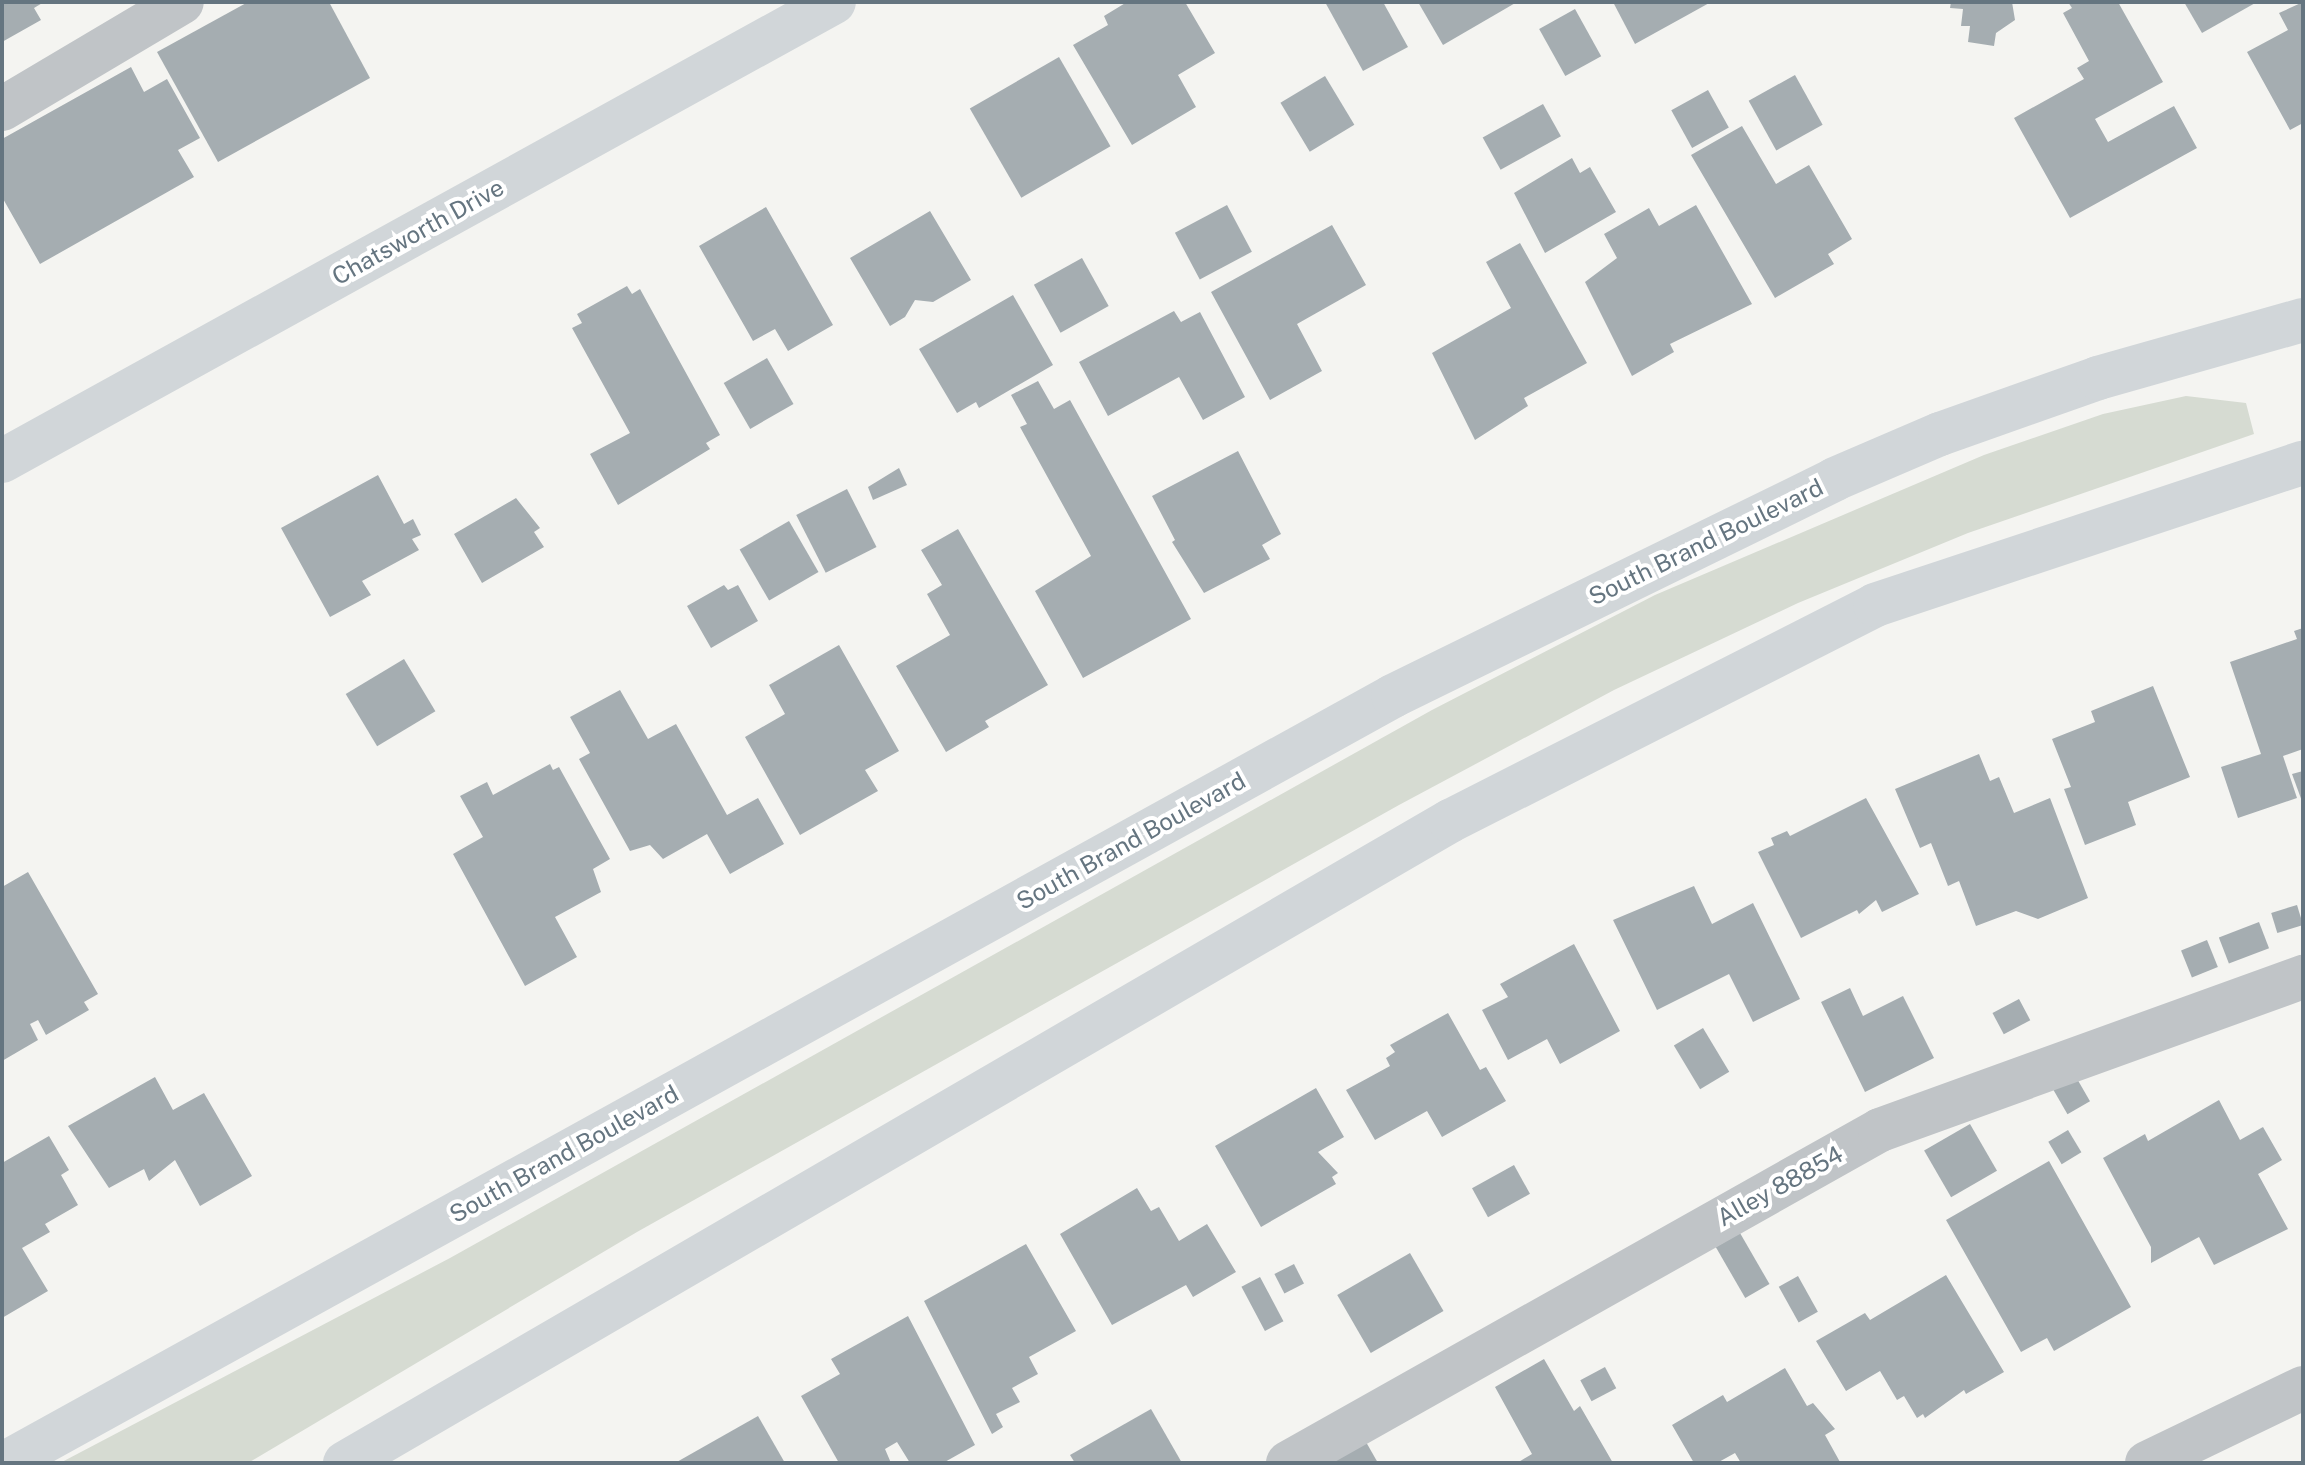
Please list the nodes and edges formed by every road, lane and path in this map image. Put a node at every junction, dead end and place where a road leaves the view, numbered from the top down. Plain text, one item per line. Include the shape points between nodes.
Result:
1 (182, 2) edge
2 (834, 2) edge
3 (2, 109) edge
4 (2303, 320) edge
5 (2, 461) edge
6 (2303, 463) edge
7 (2303, 977) edge
8 (2303, 1388) edge
9 (5, 1463) edge
10 (345, 1463) edge
11 (1288, 1463) edge
12 (2147, 1463) edge

1 - 3 street
2 - 5 main road, Chatsworth Drive
4 - 9 main road, South Brand Boulevard via 2098,378 1940,434 1835,479 1393,696
6 - 10 main road via 1875,605 1450,821
7 - 11 street, Alley 88854 via 1880,1130
8 - 12 street

